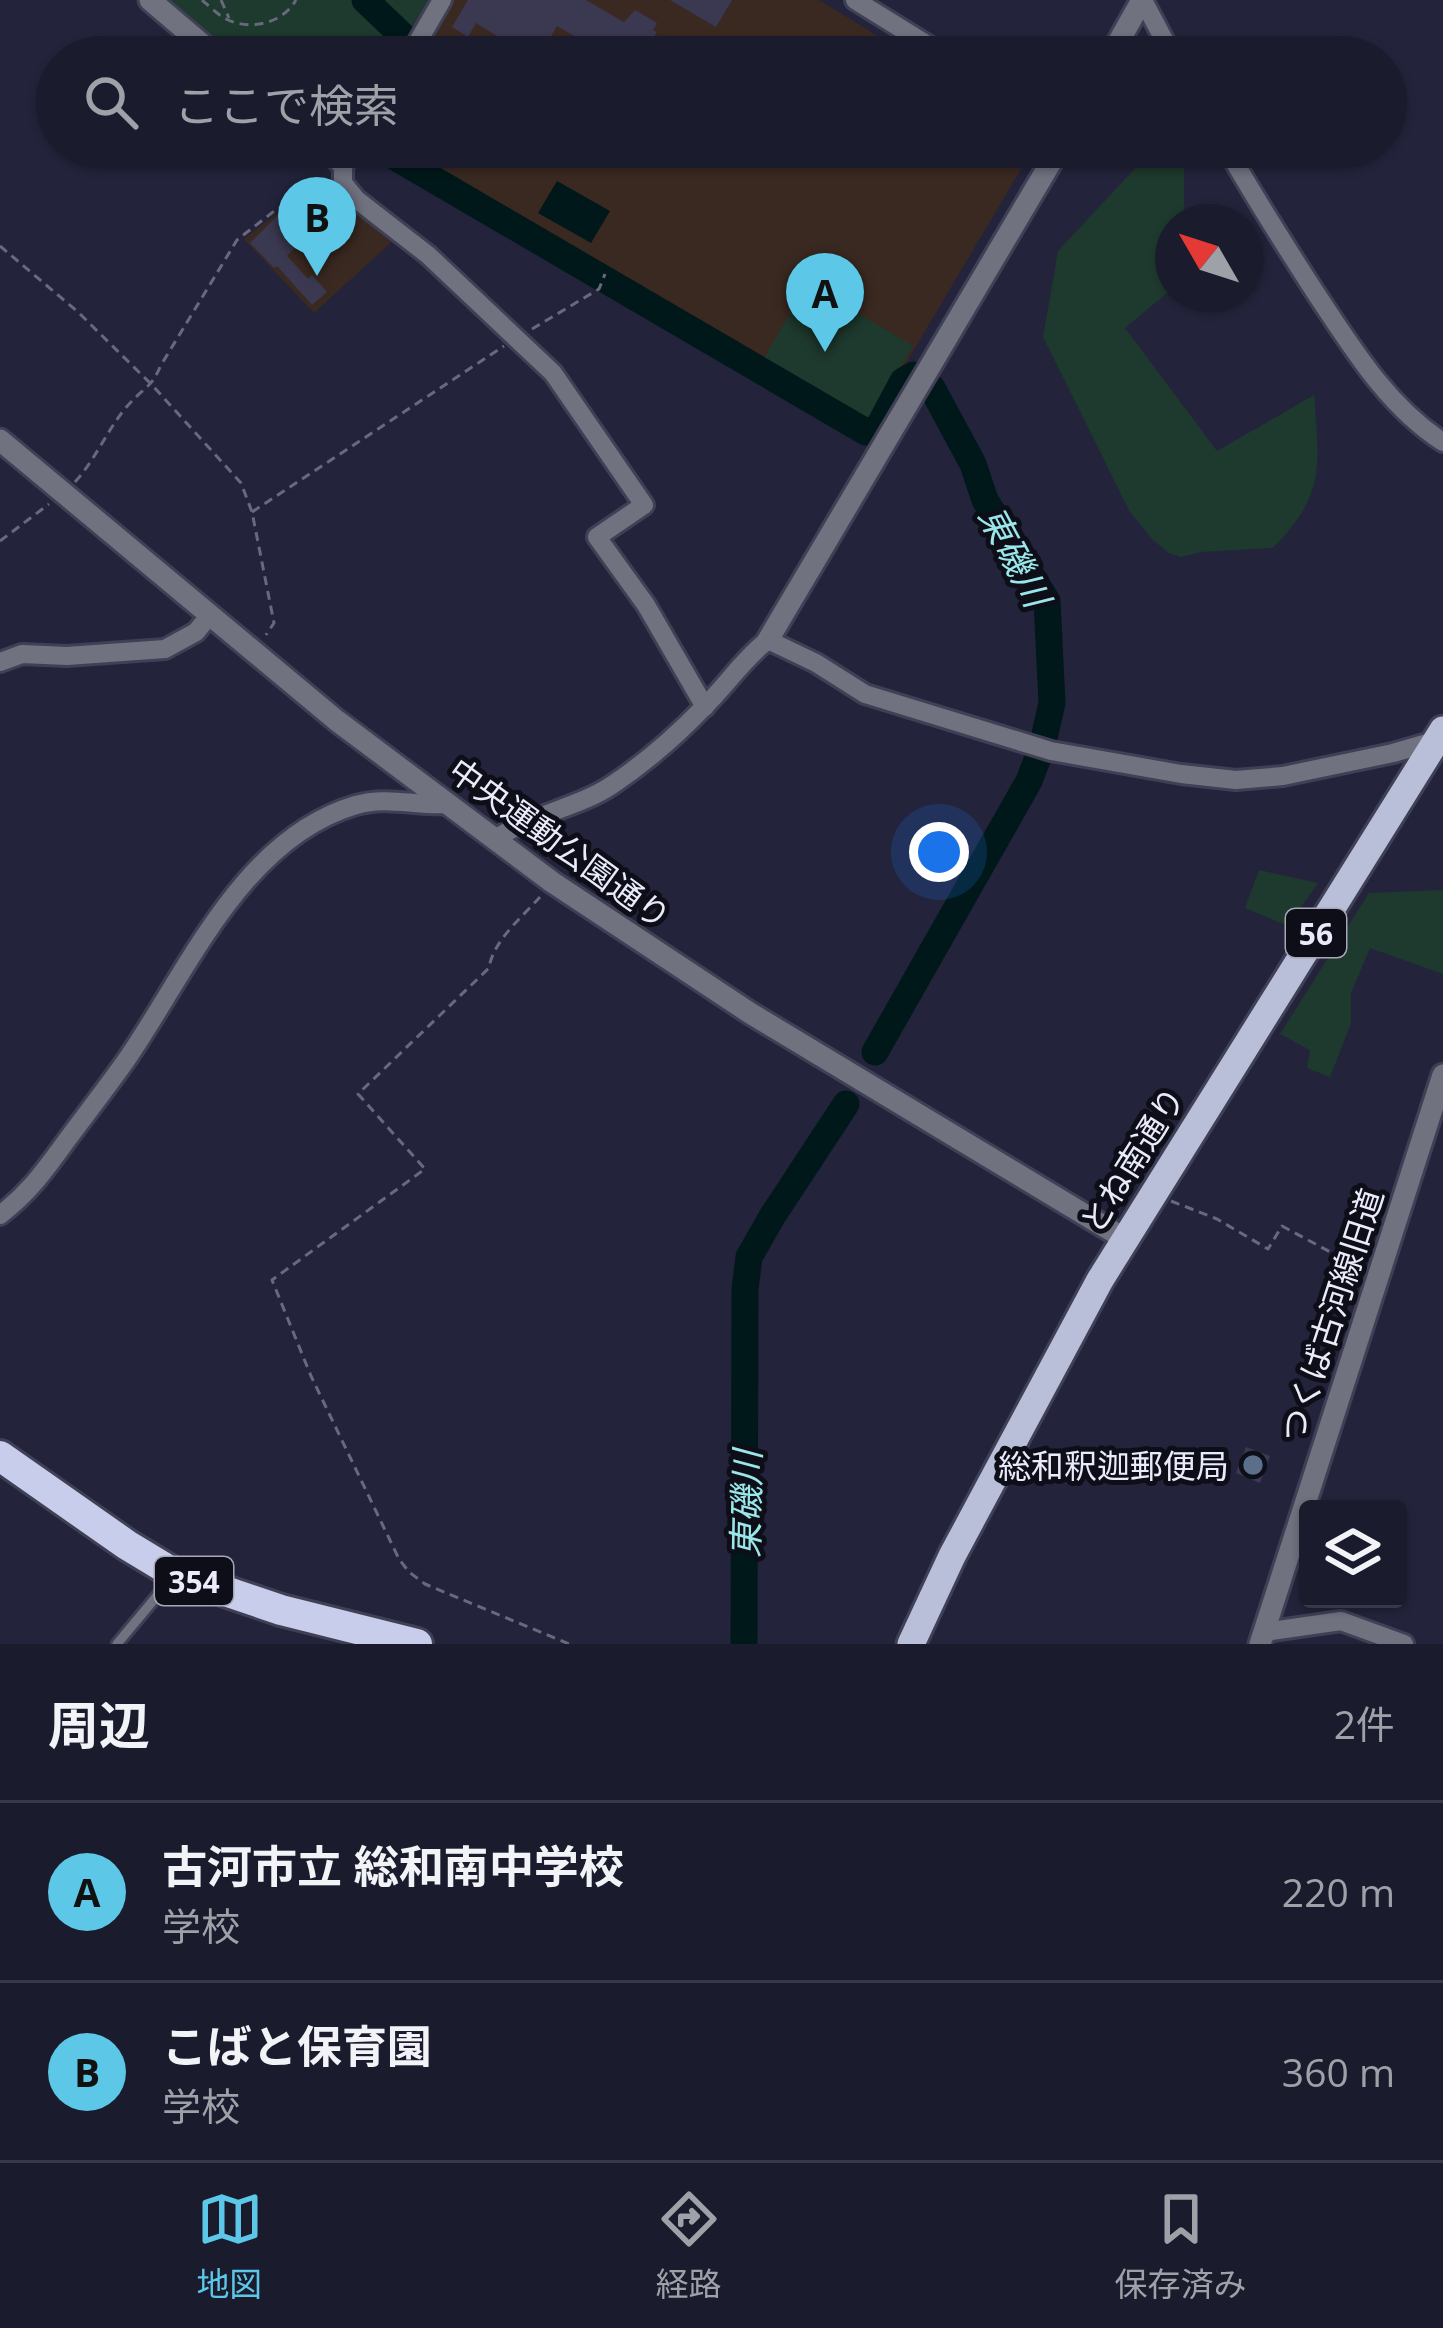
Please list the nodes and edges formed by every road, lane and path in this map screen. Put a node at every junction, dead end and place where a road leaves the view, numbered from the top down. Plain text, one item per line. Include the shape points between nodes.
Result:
1 (150, 0) edge
2 (202, 0) edge
3 (221, 0) edge
4 (296, 0) edge
5 (442, 0) edge
6 (855, 0) edge
7 (1143, 0) edge
8 (230, 20) junction
9 (192, 36) edge
10 (422, 36) edge
11 (913, 36) edge
12 (1122, 36) edge
13 (1162, 36) edge
14 (337, 168) edge
15 (346, 168) edge
16 (1048, 168) edge
17 (1237, 168) edge
18 (0, 246) edge
19 (605, 274) dead end
20 (515, 339) junction
21 (152, 385) junction
22 (0, 440) edge
23 (1443, 442) edge
24 (63, 492) junction
25 (252, 512) junction
26 (0, 541) edge
27 (210, 615) junction
28 (768, 640) junction
29 (254, 652) junction
30 (0, 662) edge
31 (705, 706) junction
32 (1441, 736) edge
33 (448, 804) junction
34 (494, 840) junction
35 (552, 882) junction
36 (1443, 1075) edge
37 (1435, 1125) edge
38 (1155, 1190) junction
39 (0, 1215) edge
40 (1125, 1239) junction
41 (1378, 1278) junction
42 (0, 1456) edge
43 (176, 1574) junction
44 (1261, 1640) edge
45 (117, 1644) edge
46 (417, 1644) edge
47 (569, 1644) edge
48 (911, 1644) edge
49 (1404, 1644) edge

1 - 9 street
2 - 8 path
3 - 8 path
4 - 8 path via 263,24
5 - 10 street
6 - 11 street
7 - 12 street
7 - 13 street
14 - 21 path via 238,240
15 - 20 street via 343,184 356,200
16 - 28 street
17 - 23 street via 1362,362
18 - 21 path
19 - 20 path via 599,289
20 - 25 path
20 - 31 street via 571,396 644,506 597,537
21 - 24 path
21 - 25 path via 241,483
22 - 24 street, 中央運動公園通り
24 - 26 path
24 - 27 street, 中央運動公園通り
25 - 29 path via 274,623
27 - 29 street, 中央運動公園通り
27 - 30 street via 165,649 22,654
28 - 31 street
28 - 32 street via 865,694 1044,749 1180,774 1283,776
29 - 33 street, 中央運動公園通り
31 - 34 street via 607,789
32 - 38 main road, とね南通り / 56
33 - 34 street, 中央運動公園通り
33 - 39 street via 358,804 305,827 264,860 178,974 129,1057 27,1194
34 - 35 street, 中央運動公園通り
35 - 40 street, 中央運動公園通り
35 - 47 path via 489,968 358,1094 425,1169 272,1280 409,1572
36 - 37 street, つくば古河線旧道
37 - 41 street, つくば古河線旧道
38 - 40 main road, とね南通り / 56
38 - 41 path via 1268,1249 1282,1226
40 - 48 main road, とね南通り / 56
41 - 44 street, つくば古河線旧道
42 - 43 highway, 354
43 - 45 lane
43 - 46 highway, 354
44 - 49 street via 1271,1631 1340,1622

